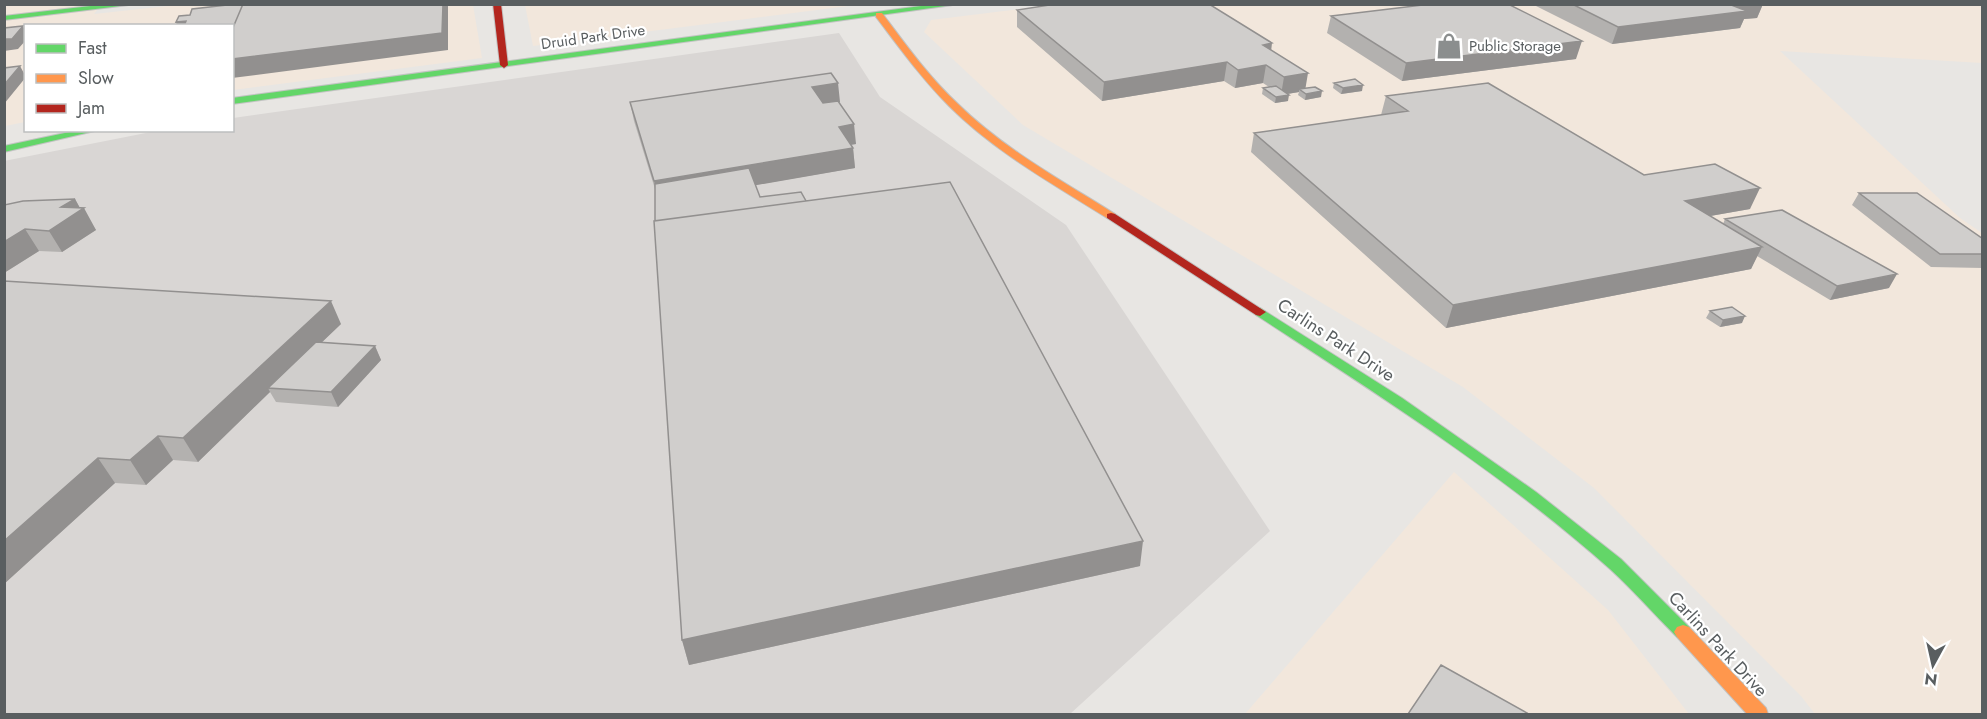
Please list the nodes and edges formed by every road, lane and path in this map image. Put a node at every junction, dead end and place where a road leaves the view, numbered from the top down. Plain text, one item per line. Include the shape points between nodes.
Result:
1 (134, 4) edge
2 (497, 4) edge
3 (957, 4) edge
4 (879, 15) junction
5 (4, 18) edge
6 (504, 65) junction
7 (234, 101) edge
8 (85, 132) edge
9 (4, 149) edge
10 (1759, 714) edge

1 - 5 street
2 - 6 street
3 - 4 street, Druid Park Drive
4 - 6 street, Druid Park Drive
4 - 10 street, Carlins Park Drive via 936,87 998,143 1410,409 1616,565
6 - 7 street, Druid Park Drive
8 - 9 street

